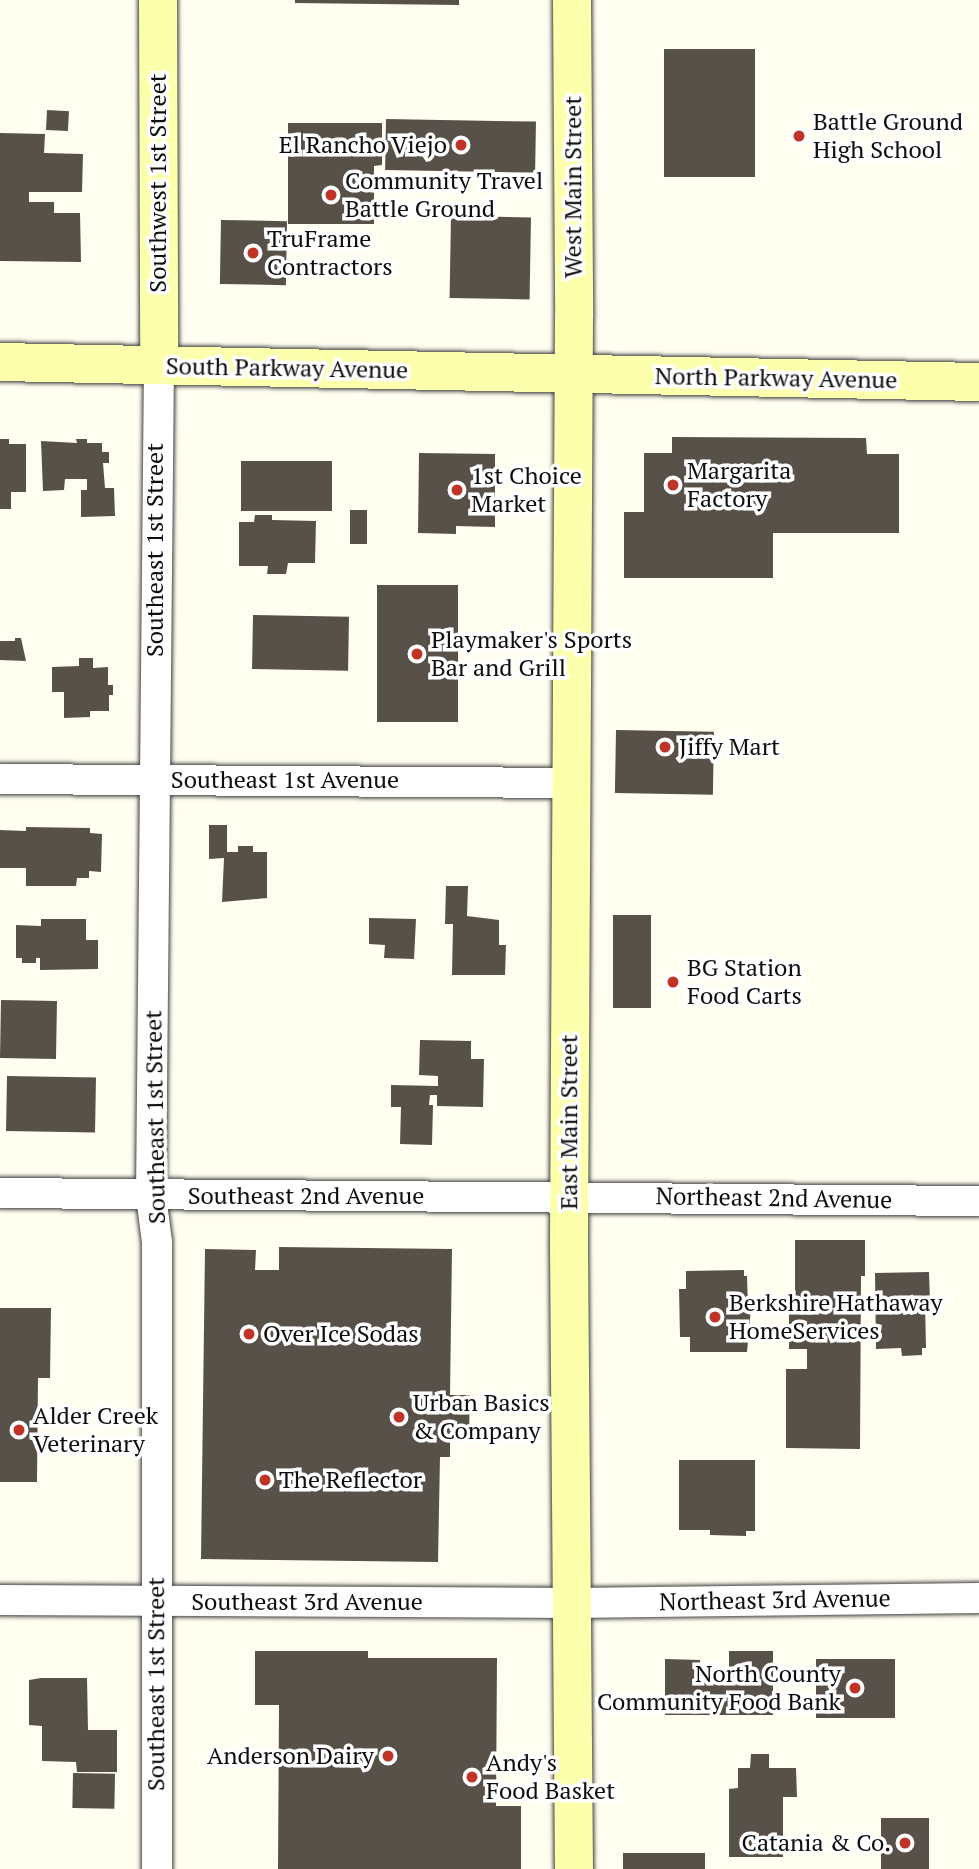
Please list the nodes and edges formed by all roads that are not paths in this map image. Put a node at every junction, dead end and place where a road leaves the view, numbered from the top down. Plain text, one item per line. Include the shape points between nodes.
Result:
1 (158, 0) edge
2 (572, 0) edge
3 (0, 362) edge
4 (159, 365) junction
5 (574, 374) junction
6 (979, 382) edge
7 (0, 779) edge
8 (154, 779) junction
9 (569, 783) junction
10 (0, 1193) edge
11 (151, 1196) junction
12 (570, 1198) junction
13 (979, 1201) edge
14 (979, 1598) edge
15 (0, 1600) edge
16 (155, 1603) junction
17 (571, 1603) junction
18 (157, 1869) edge
19 (573, 1869) edge

1 - 4 main road, Southwest 1st Street
2 - 5 main road, West Main Street
3 - 4 main road, South Parkway Avenue
4 - 5 main road, South Parkway Avenue
4 - 8 street, Southeast 1st Street
5 - 6 main road, North Parkway Avenue
5 - 9 main road, East Main Street
7 - 8 street, Southeast 1st Avenue
8 - 9 street, Southeast 1st Avenue
8 - 11 street, Southeast 1st Street
9 - 12 main road, East Main Street
10 - 11 street, Southeast 2nd Avenue
11 - 12 street, Southeast 2nd Avenue
11 - 16 street, Southeast 1st Street via 157,1242
12 - 13 street, Northeast 2nd Avenue
12 - 17 main road, East Main Street
14 - 17 street, Northeast 3rd Avenue
15 - 16 street, Southeast 3rd Avenue
16 - 17 street, Southeast 3rd Avenue
16 - 18 street, Southeast 1st Street
17 - 19 main road, East Main Street

